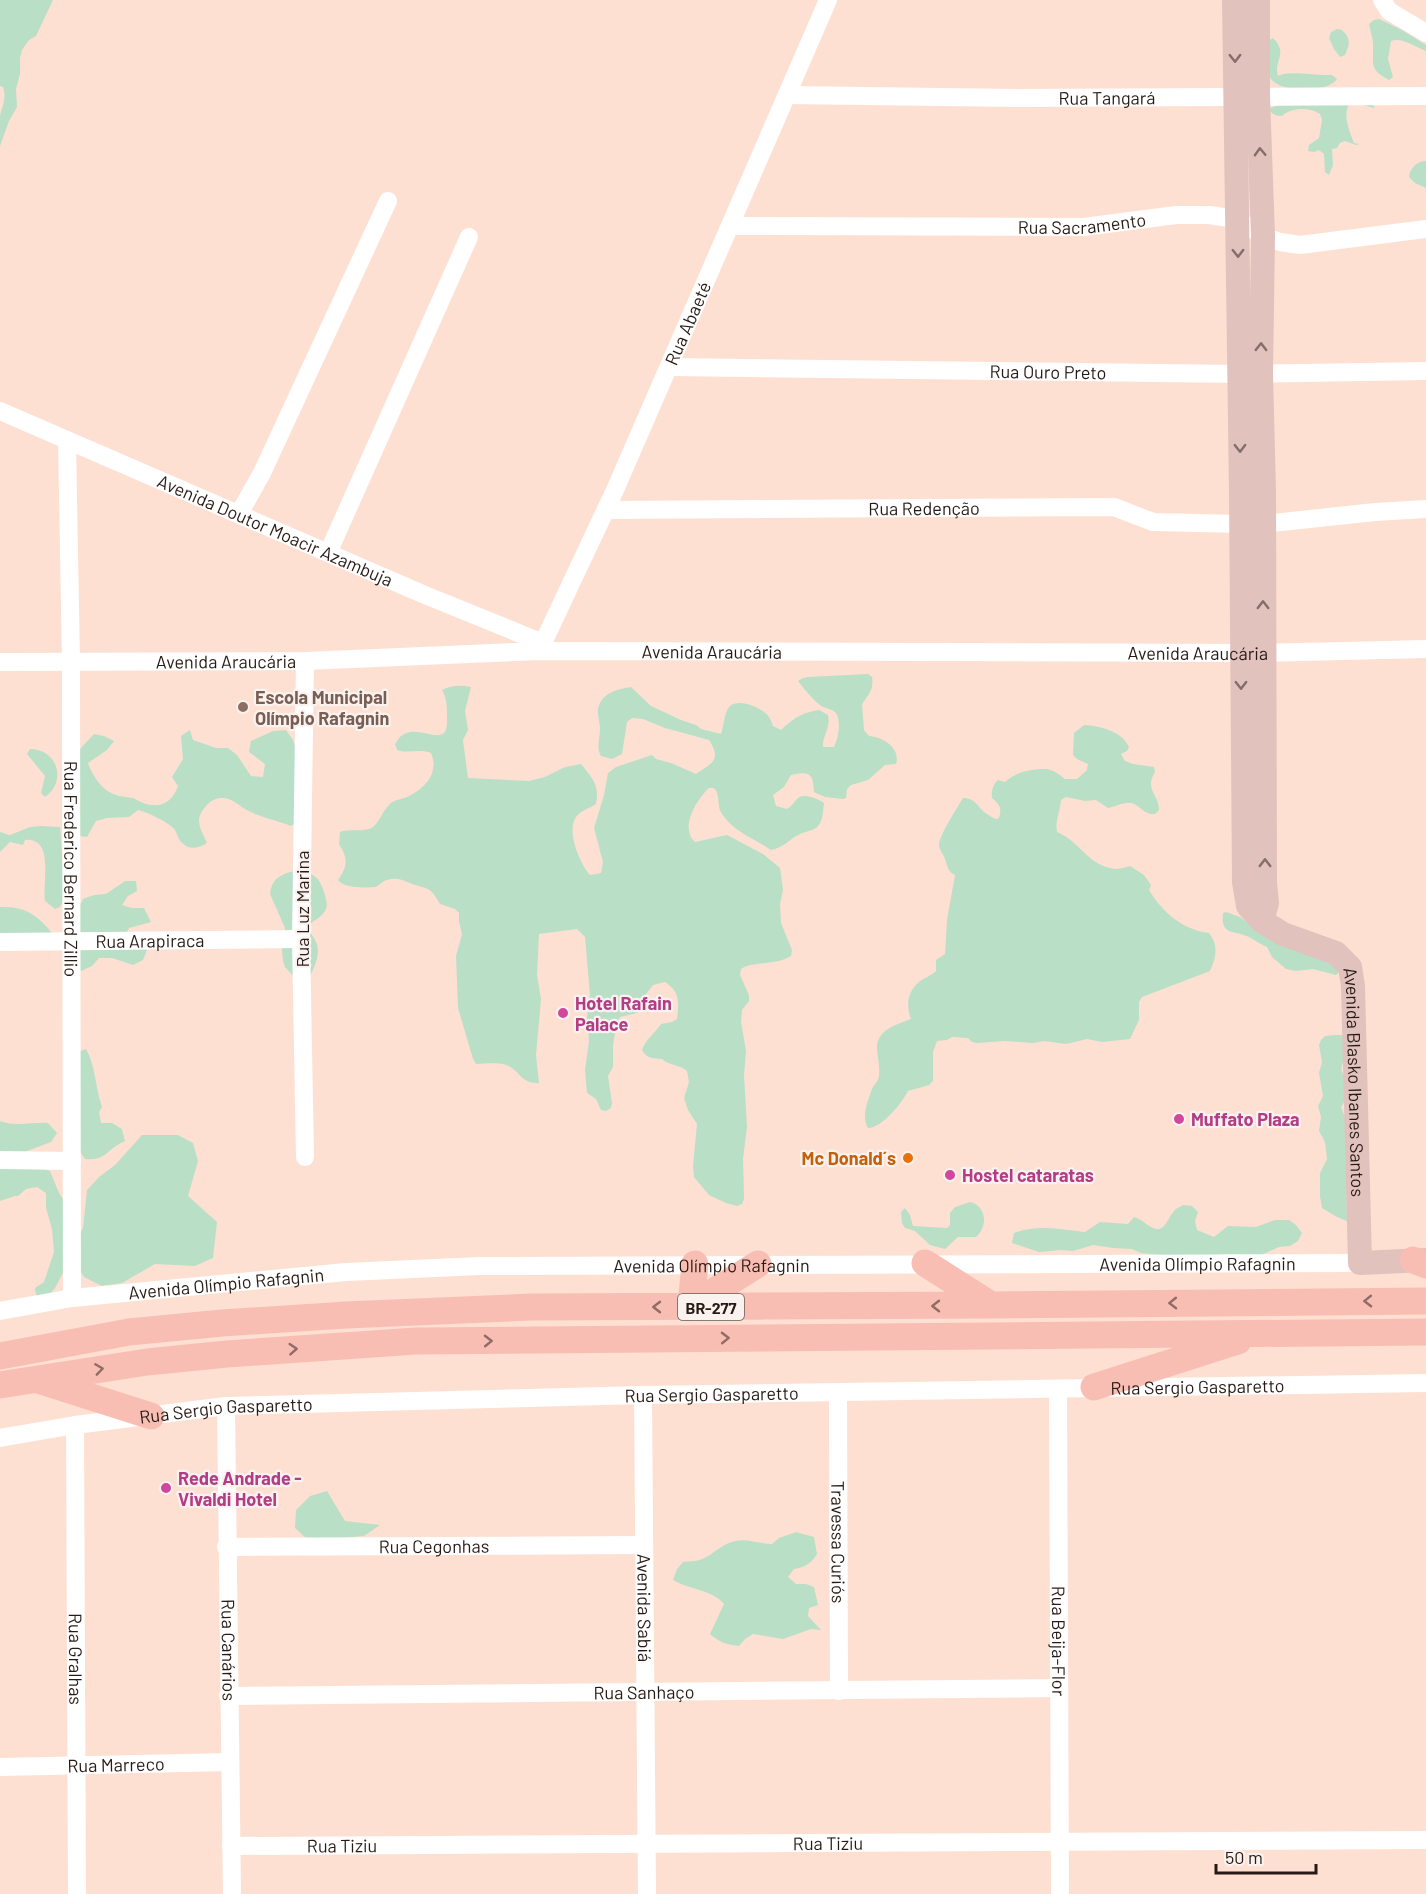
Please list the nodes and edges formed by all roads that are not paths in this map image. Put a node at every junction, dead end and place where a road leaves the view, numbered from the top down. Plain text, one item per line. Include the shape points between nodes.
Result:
1 (828, 0) edge
2 (1234, 0) edge
3 (1258, 0) edge
4 (1382, 0) edge
5 (1426, 33) edge
6 (787, 95) junction
7 (1426, 96) edge
8 (1247, 97) junction
9 (388, 201) dead end
10 (1237, 219) junction
11 (730, 226) junction
12 (1426, 229) edge
13 (1263, 236) junction
14 (469, 237) dead end
15 (670, 366) junction
16 (1426, 371) edge
17 (1250, 374) junction
18 (0, 411) edge
19 (67, 440) junction
20 (1426, 509) edge
21 (606, 510) junction
22 (239, 514) junction
23 (1252, 524) junction
24 (328, 553) junction
25 (541, 647) junction
26 (1426, 649) edge
27 (1252, 653) junction
28 (305, 661) junction
29 (0, 662) edge
30 (71, 662) junction
31 (301, 939) junction
32 (71, 941) junction
33 (0, 942) edge
34 (305, 1157) dead end
35 (0, 1160) edge
36 (72, 1161) junction
37 (1422, 1262) edge
38 (925, 1263) junction
39 (1360, 1263) junction
40 (695, 1264) junction
41 (758, 1264) junction
42 (72, 1298) junction
43 (1426, 1300) edge
44 (991, 1305) junction
45 (688, 1307) junction
46 (0, 1311) edge
47 (1426, 1332) edge
48 (1263, 1333) junction
49 (0, 1356) edge
50 (34, 1379) junction
51 (1426, 1383) edge
52 (0, 1385) edge
53 (1094, 1388) junction
54 (1058, 1389) junction
55 (838, 1392) junction
56 (643, 1395) junction
57 (226, 1406) junction
58 (151, 1416) junction
59 (75, 1425) junction
60 (0, 1438) edge
61 (644, 1545) junction
62 (226, 1547) junction
63 (1058, 1688) junction
64 (839, 1690) junction
65 (646, 1692) junction
66 (228, 1696) junction
67 (230, 1762) junction
68 (77, 1766) junction
69 (0, 1767) edge
70 (1426, 1840) edge
71 (1059, 1842) junction
72 (647, 1844) junction
73 (231, 1846) junction
74 (77, 1894) edge
75 (232, 1894) edge
76 (647, 1894) edge
77 (1060, 1894) edge

1 - 6 street, Rua Abaeté
2 -> 8 main road
3 - 8 main road
4 - 5 street via 1389,11
6 - 8 street, Rua Tangará
6 - 11 street, Rua Abaeté
7 - 8 street, Rua Tangará
8 - 10 main road
13 -> 8 main road
9 - 22 street via 262,473
10 - 11 street, Rua Sacramento via 1209,214 1176,215 1084,227
10 - 13 street, Rua Sacramento
10 -> 17 main road
11 - 15 street, Rua Abaeté
12 - 13 street, Rua Sacramento via 1300,244
17 -> 13 main road
14 - 24 street
15 - 17 street, Rua Ouro Preto
15 - 21 street, Rua Abaeté
16 - 17 street, Rua Ouro Preto
17 - 23 main road
18 - 19 street, Avenida Doutor Moacir Azambuja
19 - 22 street, Avenida Doutor Moacir Azambuja
19 - 30 street, Rua Frederico Bernard Zillio
20 - 23 street, Rua Redenção
21 - 23 street, Rua Redenção via 1113,507 1153,522
21 - 25 street, Rua Abaeté
22 - 24 street, Avenida Doutor Moacir Azambuja
23 - 27 main road
24 - 25 street, Avenida Doutor Moacir Azambuja
25 - 27 street, Avenida Araucária
25 - 28 street, Avenida Araucária
26 - 27 street, Avenida Araucária
27 - 39 main road, Avenida Blasko Ibanes Santos via 1244,882 1248,906 1283,934 1336,953 1350,967
28 - 30 street, Avenida Araucária
28 - 31 street, Rua Luz Marina
29 - 30 street, Avenida Araucária
30 - 32 street, Rua Frederico Bernard Zillio
31 - 32 street, Rua Arapiraca
31 - 34 street, Rua Luz Marina
32 - 33 street, Rua Arapiraca
32 - 36 street, Rua Frederico Bernard Zillio
35 - 36 street
36 - 42 street, Rua Frederico Bernard Zillio
37 - 39 main road, Avenida Olímpio Rafagnin
38 - 39 street, Avenida Olímpio Rafagnin
38 - 41 street, Avenida Olímpio Rafagnin
38 - 44 highway
40 - 41 street, Avenida Olímpio Rafagnin
40 - 42 street, Avenida Olímpio Rafagnin via 346,1272
40 - 45 highway
41 - 45 highway
42 - 46 street, Avenida Olímpio Rafagnin
43 -> 44 highway, BR-277
44 -> 45 highway, BR-277
45 -> 49 highway, BR-277 via 531,1307 222,1323 129,1332
47 - 48 highway, BR-277
50 -> 48 highway, BR-277 via 227,1354 416,1341
48 - 53 highway
50 - 52 highway, BR-277
50 - 58 highway
51 - 53 street, Rua Sergio Gasparetto
53 - 54 street, Rua Sergio Gasparetto
54 - 55 street, Rua Sergio Gasparetto
54 - 63 street, Rua Beija-Flor
55 - 56 street, Rua Sergio Gasparetto
55 - 64 street, Travessa Curiós
56 - 57 street, Rua Sergio Gasparetto
56 - 61 street, Avenida Sabiá
57 - 58 street, Rua Sergio Gasparetto
57 - 62 street, Rua Canários
58 - 59 street, Rua Sergio Gasparetto
59 - 60 street, Rua Sergio Gasparetto
59 - 68 street, Rua Gralhas
61 - 62 street, Rua Cegonhas
61 - 65 street, Avenida Sabiá
62 - 66 street, Rua Canários
63 - 64 street, Rua Sanhaço
63 - 71 street, Rua Beija-Flor
64 - 65 street, Rua Sanhaço
65 - 66 street, Rua Sanhaço
65 - 72 street, Avenida Sabiá
66 - 67 street, Rua Canários
67 - 68 street, Rua Marreco
67 - 73 street, Rua Canários
68 - 69 street, Rua Marreco
68 - 74 street, Rua Gralhas
70 - 71 street, Rua Tiziu
71 - 72 street, Rua Tiziu
71 - 77 street, Rua Beija-Flor
72 - 73 street, Rua Tiziu
72 - 76 street, Avenida Sabiá
73 - 75 street, Rua Canários

